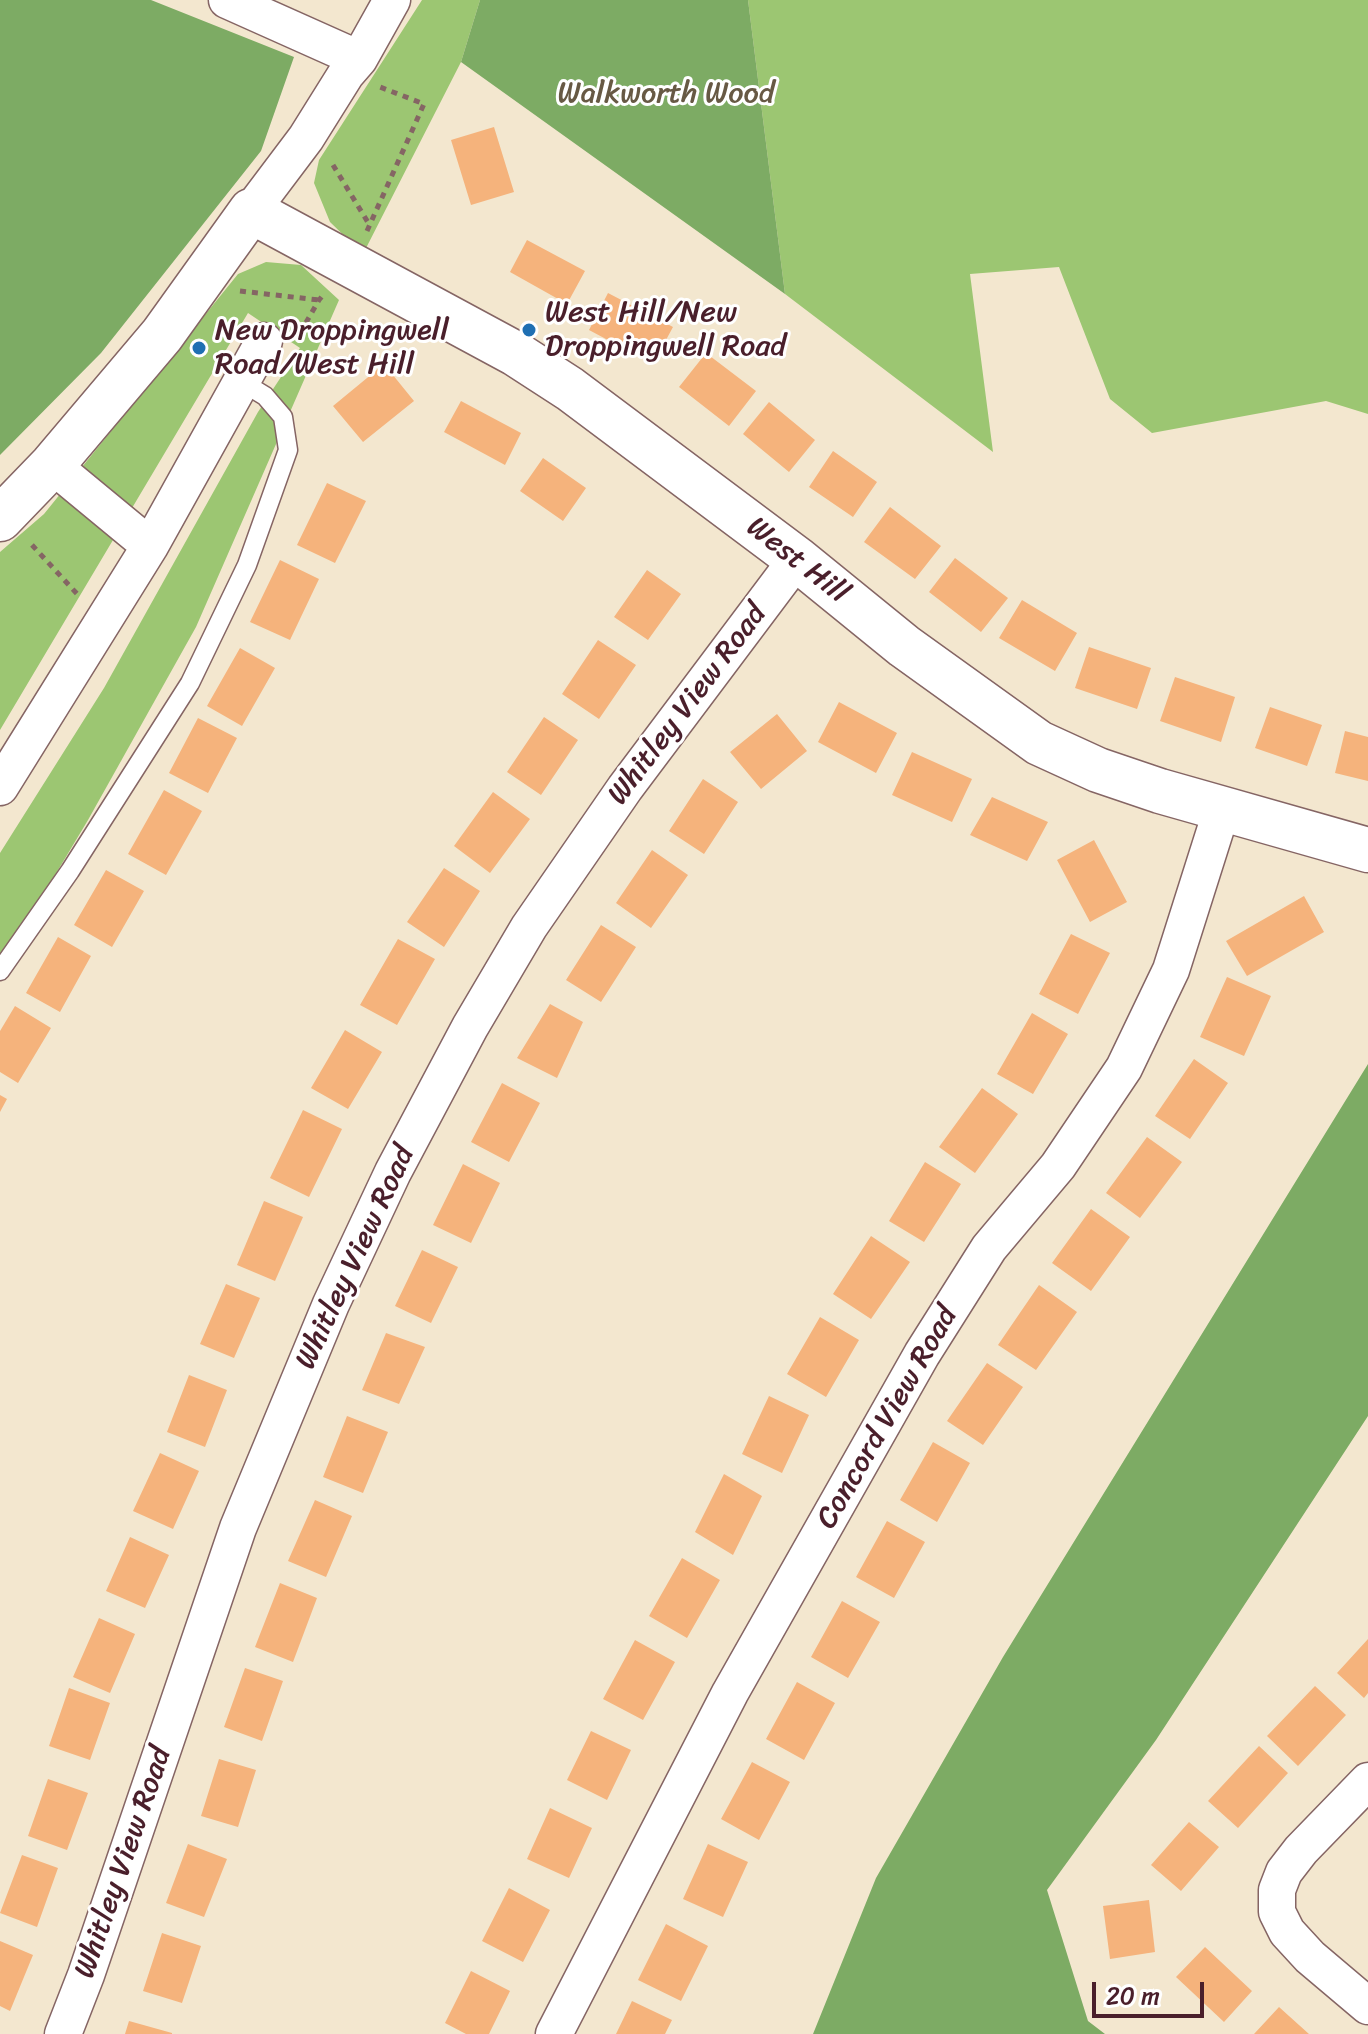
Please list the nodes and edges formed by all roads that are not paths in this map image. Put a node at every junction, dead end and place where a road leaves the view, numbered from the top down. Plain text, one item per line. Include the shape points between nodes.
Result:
1 (227, 0) edge
2 (392, 0) edge
3 (353, 67) junction
4 (251, 211) junction
5 (264, 341) road end
6 (242, 382) junction
7 (52, 465) junction
8 (2, 516) edge
9 (150, 546) junction
10 (797, 559) junction
11 (0, 787) edge
12 (1222, 809) junction
13 (1368, 850) edge
14 (0, 971) edge
15 (1368, 1781) edge
16 (1368, 2006) edge
17 (63, 2034) edge
18 (554, 2034) edge

1 - 3 street
2 - 3 street
3 - 4 street
4 - 7 street via 162,335
4 - 10 street, West Hill via 560,382
5 - 6 street
6 - 9 street
6 - 14 lane via 265,396 283,417 288,450 247,565 190,683
7 - 8 street
7 - 9 street
9 - 11 street
10 - 12 street, West Hill via 904,646 1039,743 1098,770
10 - 17 street, Whitley View Road via 625,788 529,927 393,1172 331,1304 238,1528
12 - 13 street, West Hill
12 - 18 street, Concord View Road via 1171,970 1124,1068 1058,1166 989,1248 922,1354 730,1693
15 - 16 street via 1284,1872 1277,1912 1310,1957

